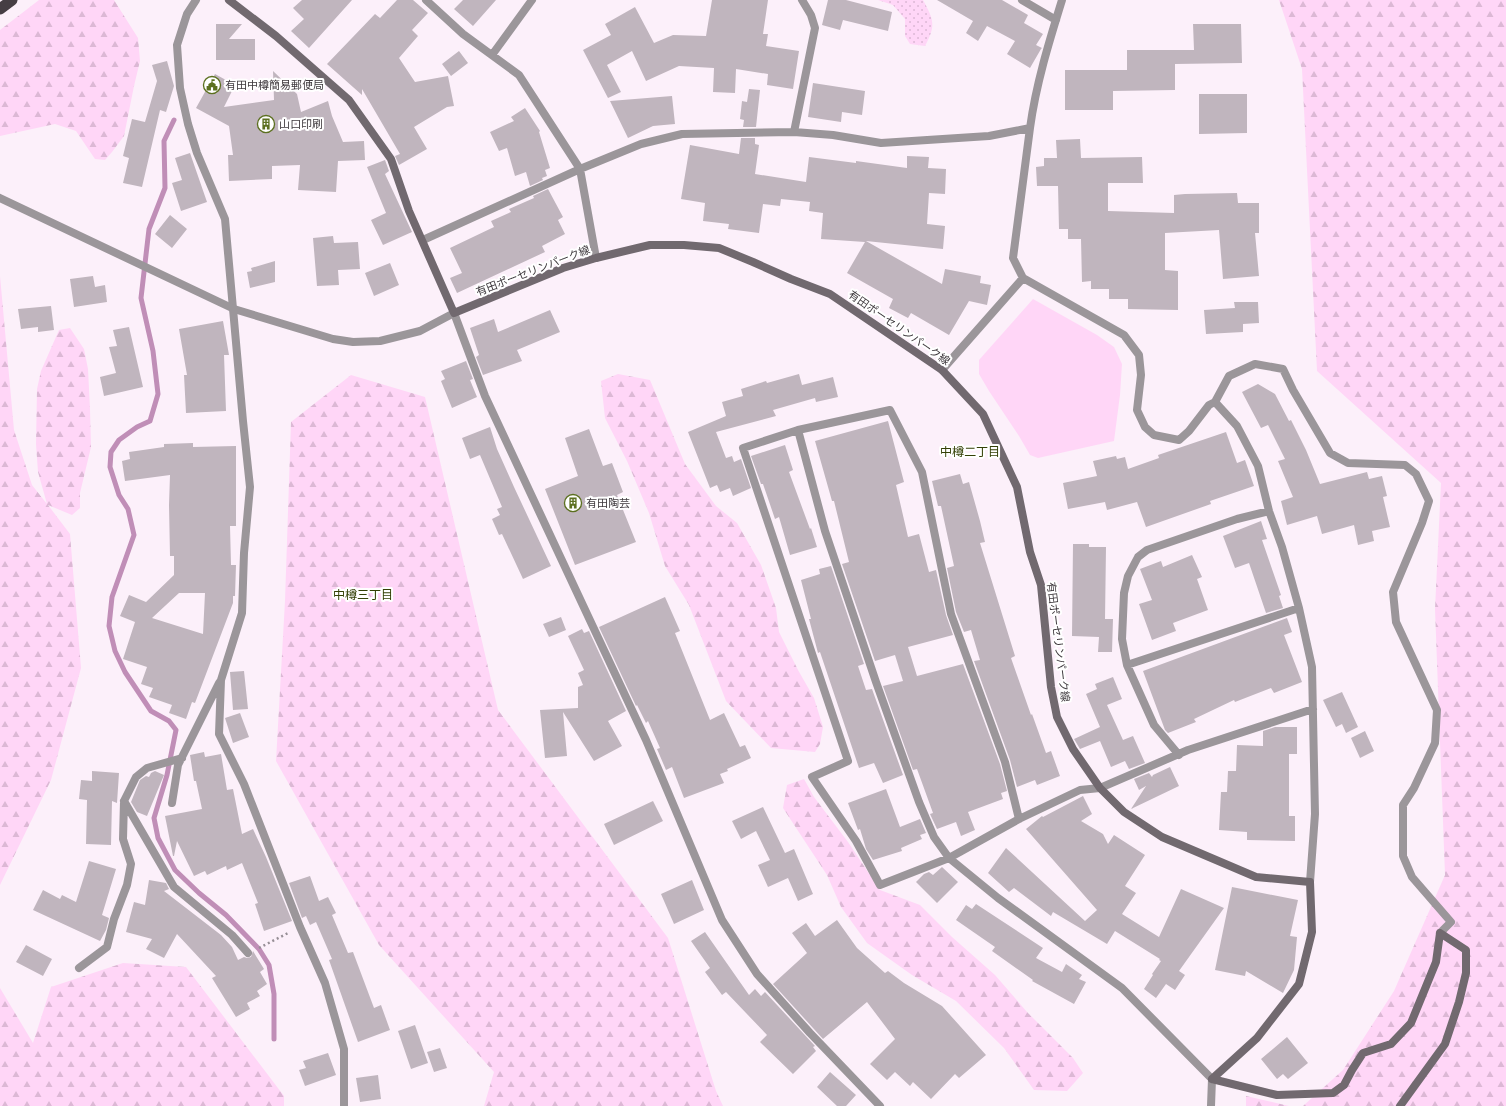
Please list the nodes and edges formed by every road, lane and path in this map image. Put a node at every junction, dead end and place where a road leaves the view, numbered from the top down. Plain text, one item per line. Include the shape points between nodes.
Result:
1 (12, 0) edge
2 (196, 0) edge
3 (229, 0) edge
4 (426, 0) edge
5 (532, 0) edge
6 (802, 0) edge
7 (1022, 0) edge
8 (1062, 0) edge
9 (0, 9) edge
10 (1056, 20) junction
11 (492, 55) junction
12 (1030, 128) junction
13 (794, 132) junction
14 (580, 169) junction
15 (0, 198) edge
16 (423, 240) junction
17 (596, 258) junction
18 (1023, 278) junction
19 (234, 309) junction
20 (454, 313) junction
21 (942, 370) junction
22 (1215, 402) junction
23 (798, 430) junction
24 (1269, 511) junction
25 (1299, 608) junction
26 (1127, 665) junction
27 (221, 680) junction
28 (1313, 709) junction
29 (1179, 755) junction
30 (182, 758) junction
31 (1100, 788) junction
32 (124, 800) junction
33 (172, 803) dead end
34 (1019, 819) junction
35 (949, 858) junction
36 (1310, 882) junction
37 (300, 927) junction
38 (1440, 933) junction
39 (270, 944) dead end
40 (248, 953) dead end
41 (79, 968) dead end
42 (1212, 1079) junction
43 (344, 1106) edge
44 (880, 1106) edge
45 (1211, 1106) edge
46 (1400, 1106) edge

1 - 9 highway
2 - 19 street via 187,14 177,45 180,88 197,153 225,220
3 - 16 main road via 276,36 349,100 391,159
4 - 11 street via 463,34
5 - 11 street
6 - 13 street via 812,15 815,28
7 - 10 street
8 - 10 street
10 - 12 street via 1034,98
11 - 14 street via 519,75
12 - 13 street via 989,136 881,143
12 - 18 street via 1012,258
13 - 14 street via 682,134 641,144
14 - 16 street
14 - 17 street
15 - 19 street
16 - 20 main road
17 - 20 main road, 有田ポーセリンパーク線 via 563,268
17 - 21 main road, 有田ポーセリンパーク線 via 650,245 719,248 830,294
18 - 21 street
18 - 22 street via 1124,335 1139,355 1141,375 1137,410 1145,427 1154,435 1179,440 1189,432 1209,405
19 - 20 street via 333,339 353,342 380,341 420,331
19 - 27 street via 250,487 242,613
20 - 44 street via 485,396 646,740 722,920 757,974
21 - 31 main road, 有田ポーセリンパーク線 via 983,414 1017,487 1030,552 1041,585 1051,687 1057,717 1073,749
22 - 24 street via 1237,426 1258,466
22 - 38 street via 1229,376 1255,364 1283,369 1330,453 1348,463 1405,465 1416,474 1429,501 1393,592 1396,622 1437,710 1435,743 1403,805 1403,856 1412,877 1452,922
23 - 34 street via 890,410 922,472 952,614 1005,762
23 - 35 street via 825,532 876,682 919,802 934,837
23 - 35 street via 743,448 848,761 812,777 856,841 880,885
24 - 25 street
24 - 26 street via 1237,519 1147,550 1138,557 1128,576 1124,593 1122,639
25 - 26 street
25 - 28 street via 1312,667
26 - 29 street via 1154,725
27 - 30 street
27 - 37 street via 219,734 244,784
28 - 29 street
28 - 36 street via 1315,814
29 - 31 street
30 - 32 street via 148,768 136,777
30 - 33 street via 178,765
31 - 34 street via 1080,790
31 - 36 main road, 有田ポーセリンパーク線 via 1124,812 1162,837 1256,877
32 - 40 street via 174,887 232,934
32 - 41 street via 124,839 131,864 127,885 114,919 107,948
34 - 35 street
35 - 42 street via 998,898 1122,988
36 - 42 main road via 1312,932 1299,984 1257,1038
37 - 39 path
37 - 43 street via 325,983 344,1049
38 - 42 main road via 1436,962 1411,1023 1391,1044 1363,1054 1344,1085 1333,1093 1277,1095
38 - 46 main road via 1466,950 1466,973 1445,1044
42 - 45 street

